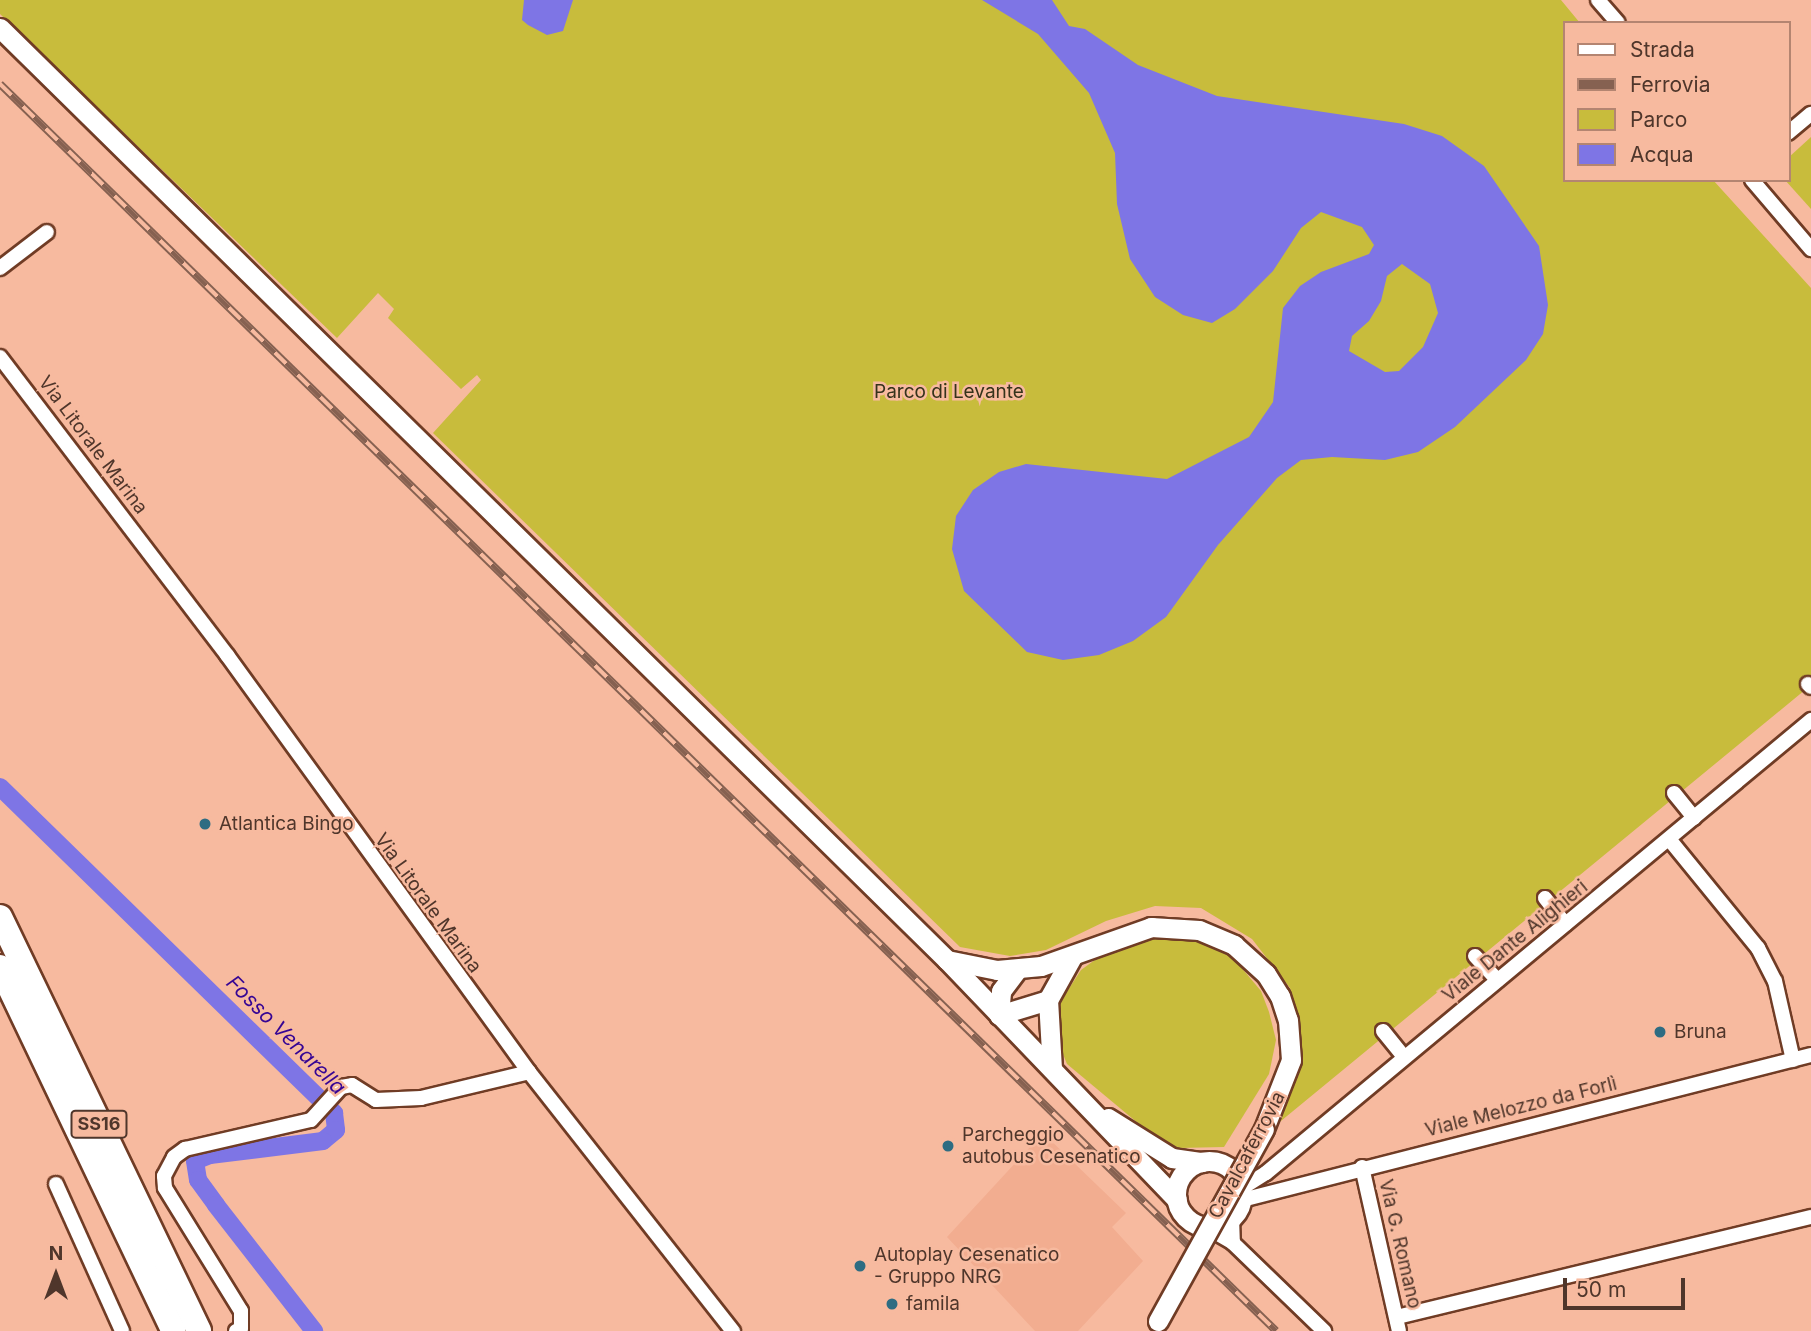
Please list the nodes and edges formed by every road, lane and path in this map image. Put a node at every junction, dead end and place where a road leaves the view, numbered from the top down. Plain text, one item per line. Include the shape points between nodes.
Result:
1 (1598, 0) edge
2 (1616, 21) edge
3 (0, 28) edge
4 (1811, 114) edge
5 (1790, 131) edge
6 (1754, 182) edge
7 (47, 232) dead end
8 (1811, 249) edge
9 (0, 268) edge
10 (0, 357) edge
11 (1811, 720) edge
12 (1675, 793) dead end
13 (1694, 818) junction
14 (1669, 839) junction
15 (1545, 898) dead end
16 (0, 917) edge
17 (1565, 924) junction
18 (1475, 956) dead end
19 (1072, 957) junction
20 (947, 960) junction
21 (0, 967) edge
22 (1017, 970) junction
23 (1497, 981) junction
24 (1048, 1000) junction
25 (999, 1015) junction
26 (1383, 1031) dead end
27 (1811, 1055) edge
28 (1404, 1057) junction
29 (1793, 1060) junction
30 (1052, 1069) junction
31 (528, 1072) junction
32 (1086, 1105) junction
33 (1202, 1162) junction
34 (1362, 1167) junction
35 (56, 1184) dead end
36 (1242, 1194) junction
37 (1177, 1200) junction
38 (1811, 1217) edge
39 (1232, 1218) junction
40 (1204, 1226) junction
41 (1233, 1243) junction
42 (1398, 1324) edge
43 (121, 1331) edge
44 (174, 1331) edge
45 (199, 1331) edge
46 (236, 1331) edge
47 (733, 1331) edge
48 (1151, 1331) edge
49 (1324, 1331) edge

1 - 2 street
3 - 20 street
4 - 5 street
6 - 8 street
7 - 9 street
10 - 31 street, Via Litorale Marina via 227,655
11 - 13 street, Viale Dante Alighieri
12 - 13 street
13 - 14 street, Viale Dante Alighieri
14 - 17 street, Viale Dante Alighieri
14 - 29 street via 1758,948 1775,981
15 - 17 street
16 - 45 highway, SS16
17 - 23 street, Viale Dante Alighieri
18 - 23 street
19 - 22 street, Cavalcaferrovia
19 - 24 street
19 - 48 street, Cavalcaferrovia, bridge via 1151,927 1199,930 1251,956 1280,996 1288,1020 1291,1060 1283,1087
20 - 22 street
20 - 25 street
21 - 44 highway, SS16
22 - 25 street via 1001,991
23 - 28 street, Viale Dante Alighieri
24 - 25 street
24 - 30 street
25 - 30 street
26 - 28 street
27 - 29 street, Viale Melozzo da Forlì
28 - 36 street, Viale Dante Alighieri
29 - 34 street, Viale Melozzo da Forlì
30 - 32 street
31 - 46 street via 421,1098 376,1100 352,1085 341,1087 311,1120 185,1149 174,1157 164,1176 166,1188 241,1311 241,1329
31 - 47 street, Via Litorale Marina
32 - 33 street via 1160,1153
32 - 37 street
33 - 36 street via 1232,1169
33 - 37 street via 1179,1181
34 - 36 street, Viale Melozzo da Forlì
34 - 42 street, Via G. Romano
35 - 43 street
36 - 39 street
37 - 40 street via 1186,1218
38 - 42 street
39 - 40 street
39 - 41 street
40 - 41 street
41 - 49 street

